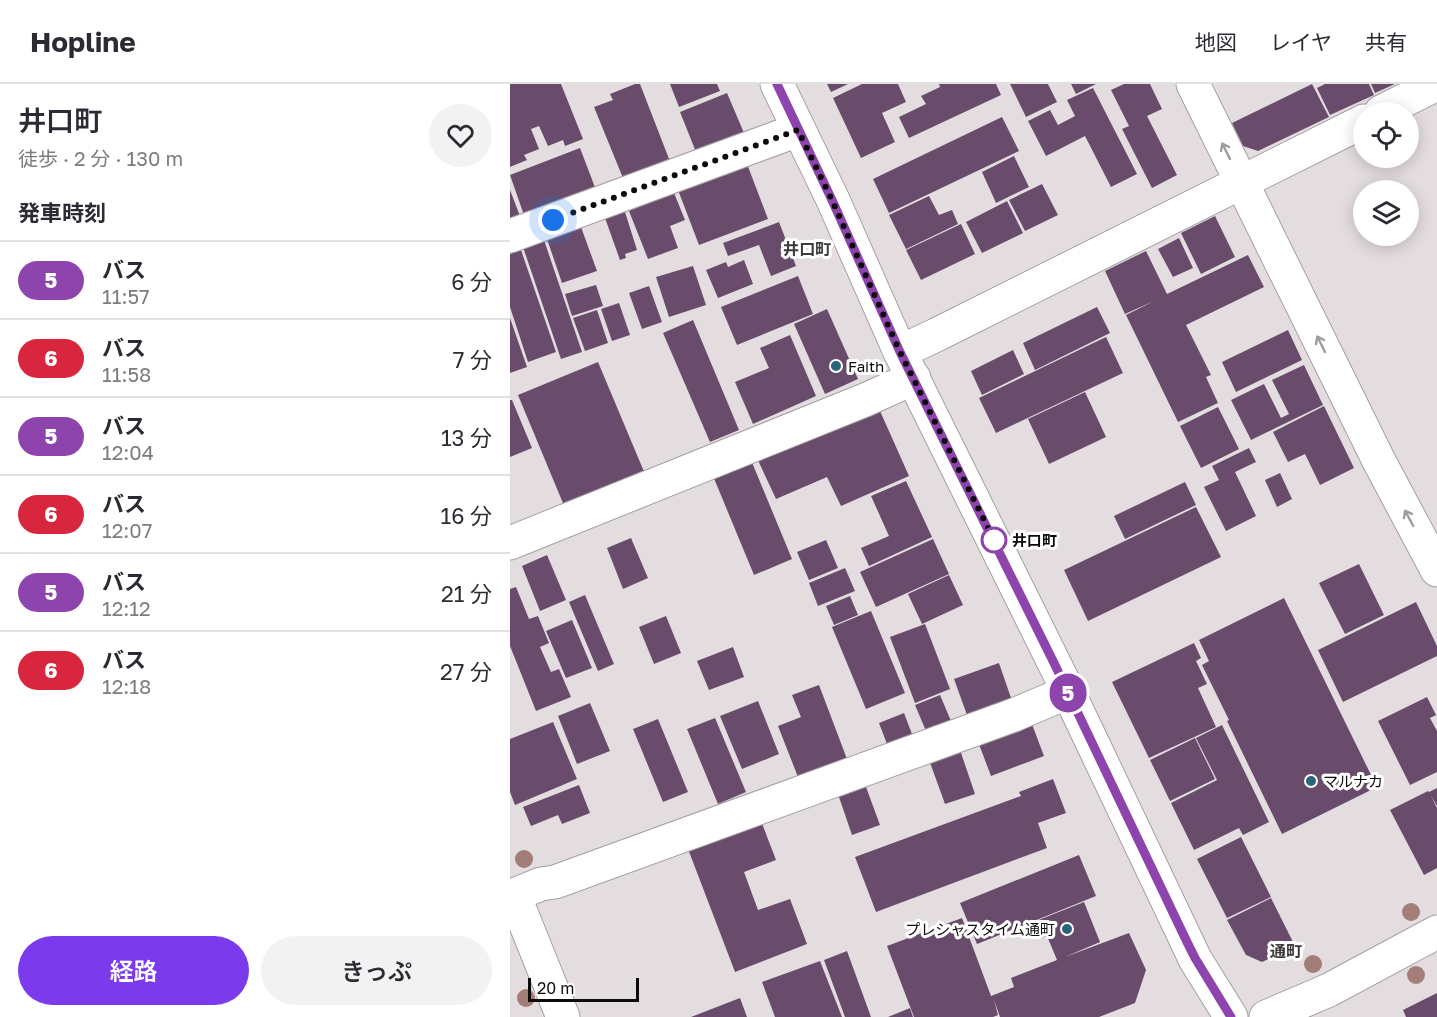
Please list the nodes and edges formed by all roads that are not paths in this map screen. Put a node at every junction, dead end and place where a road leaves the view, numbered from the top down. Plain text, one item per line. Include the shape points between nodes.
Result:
1 (777, 84) edge
2 (1193, 84) edge
3 (1437, 84) edge
4 (1401, 102) edge
5 (1353, 127) edge
6 (798, 130) junction
7 (1241, 182) junction
8 (510, 236) edge
9 (907, 365) junction
10 (510, 543) edge
11 (1437, 570) edge
12 (1068, 692) junction
13 (511, 892) edge
14 (1437, 932) edge
15 (563, 1017) edge
16 (1232, 1017) edge
17 (1266, 1017) edge

1 - 6 street
7 -> 2 street
3 - 4 street
5 - 7 street
6 - 8 street
6 - 9 street
7 - 9 street
11 -> 7 street
9 - 10 street via 865,400
9 - 12 street
12 - 13 street via 555,882
12 - 16 street via 1191,950
13 - 15 street
14 - 17 street via 1329,990

